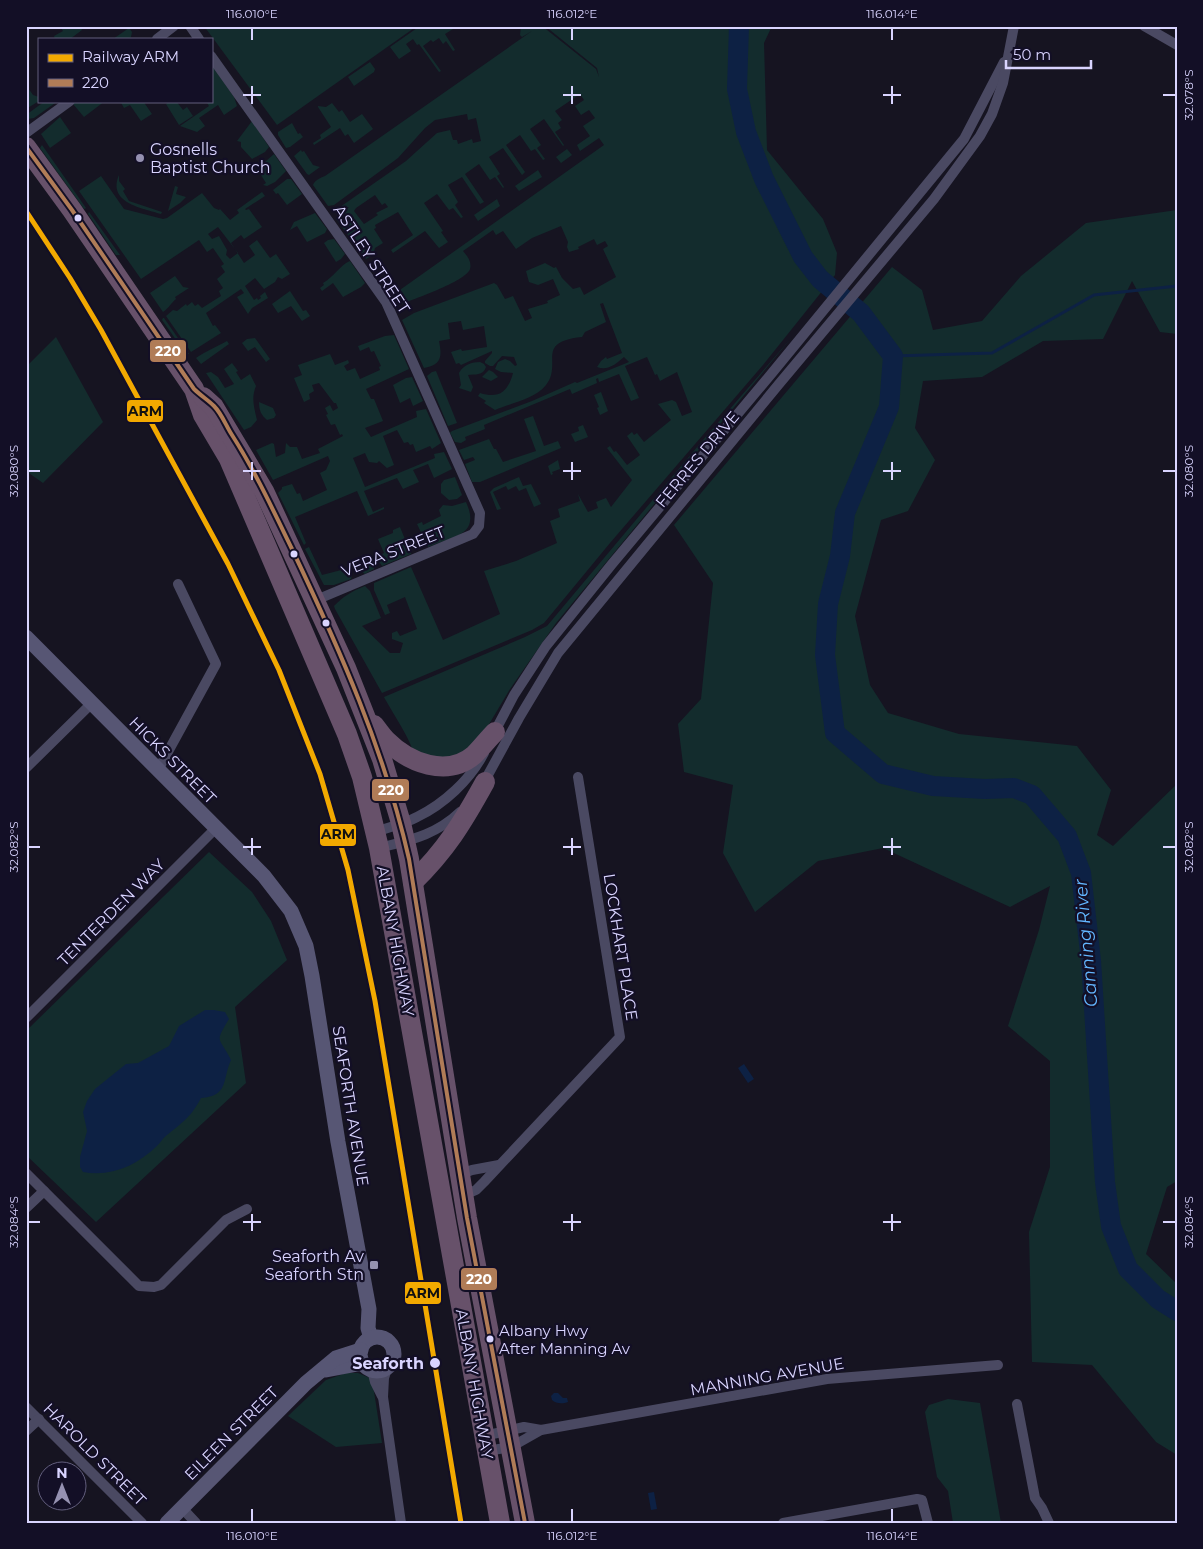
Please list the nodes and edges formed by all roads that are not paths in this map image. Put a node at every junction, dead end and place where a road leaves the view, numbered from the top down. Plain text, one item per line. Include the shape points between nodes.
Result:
1 (174, 26) edge
2 (190, 26) edge
3 (1014, 26) edge
4 (1144, 26) edge
5 (158, 38) edge
6 (198, 38) edge
7 (1177, 45) edge
8 (1008, 55) junction
9 (212, 57) edge
10 (69, 102) edge
11 (26, 133) edge
12 (26, 147) edge
13 (194, 389) junction
14 (479, 526) joint
15 (178, 584) dead end
16 (316, 600) junction
17 (26, 637) edge
18 (91, 704) junction
19 (364, 711) junction
20 (495, 732) junction
21 (26, 768) edge
22 (158, 770) junction
23 (578, 777) dead end
24 (485, 782) junction
25 (216, 828) junction
26 (403, 832) junction
27 (378, 840) junction
28 (413, 882) junction
29 (291, 911) joint
30 (26, 1018) edge
31 (499, 1165) junction
32 (26, 1173) edge
33 (461, 1174) junction
34 (438, 1181) junction
35 (44, 1190) junction
36 (464, 1196) junction
37 (442, 1201) junction
38 (26, 1208) edge
39 (247, 1210) dead end
40 (369, 1309) junction
41 (387, 1340) junction
42 (367, 1355) junction
43 (998, 1365) dead end
44 (388, 1366) junction
45 (383, 1397) junction
46 (1017, 1404) dead end
47 (26, 1407) edge
48 (39, 1419) junction
49 (542, 1430) junction
50 (26, 1431) edge
51 (509, 1439) junction
52 (486, 1444) junction
53 (182, 1508) junction
54 (142, 1523) edge
55 (167, 1523) edge
56 (196, 1523) edge
57 (401, 1523) edge
58 (500, 1523) edge
59 (525, 1523) edge
60 (783, 1523) edge
61 (928, 1523) edge
62 (1049, 1523) edge

1 - 5 street
2 - 6 street
3 - 8 street, FERRES DRIVE
4 - 7 street
8 - 20 street, FERRES DRIVE via 971,128 546,646 514,695
8 - 24 street, FERRES DRIVE via 1003,83 980,136 934,199 558,653
9 - 14 street, ASTLEY STREET via 386,302 480,513
10 - 11 street
12 - 13 highway, ALBANY HIGHWAY
13 - 16 highway, ALBANY HIGHWAY via 214,407 247,461
13 - 27 highway, ALBANY HIGHWAY via 203,415 229,459 347,734
14 - 16 street, VERA STREET via 473,534
15 - 22 street via 216,664
16 - 19 highway, ALBANY HIGHWAY
17 - 18 street, HICKS STREET
18 - 21 street
18 - 22 street, HICKS STREET
19 - 20 highway via 386,740 404,754 435,768 453,766 473,756
19 - 26 highway, ALBANY HIGHWAY
20 - 26 street, FERRES DRIVE via 478,765 453,793 418,817
22 - 25 street, HICKS STREET
23 - 31 street, LOCKHART PLACE via 620,1037
24 - 26 street, FERRES DRIVE via 447,824 430,833
24 - 28 highway via 448,844
25 - 29 street, HICKS STREET via 264,876
25 - 30 street, TENTERDEN WAY
26 - 27 street, FERRES DRIVE
26 - 27 street, FERRES DRIVE
26 - 28 highway, ALBANY HIGHWAY
27 - 34 highway, ALBANY HIGHWAY
28 - 33 highway, ALBANY HIGHWAY
29 - 40 street, SEAFORTH AVENUE via 306,946 312,976
31 - 33 street
31 - 36 street, LOCKHART PLACE via 476,1190
32 - 35 street
33 - 34 street
33 - 36 highway, ALBANY HIGHWAY
34 - 37 highway, ALBANY HIGHWAY
35 - 38 street
35 - 39 street via 139,1286 147,1287 161,1285 226,1220
36 - 37 street, LOCKHART PLACE
36 - 51 highway, ALBANY HIGHWAY
37 - 52 highway, ALBANY HIGHWAY
40 - 41 street, SEAFORTH AVENUE
40 - 42 street, SEAFORTH AVENUE
41 - 42 street via 379,1337
41 - 44 street via 394,1353
42 - 44 street via 378,1370
42 - 45 street, SEAFORTH AVENUE
42 - 53 street, EILEEN STREET via 336,1358 306,1383
43 - 49 street, MANNING AVENUE via 827,1379
44 - 45 street, SEAFORTH AVENUE
45 - 57 street, SEAFORTH AVENUE
46 - 62 street via 1034,1498
47 - 48 street, HAROLD STREET
48 - 50 street
48 - 54 street, HAROLD STREET
49 - 51 street, MANNING AVENUE
49 - 51 street, MANNING AVENUE via 524,1427
51 - 52 street, MANNING AVENUE
51 - 52 street, MANNING AVENUE
51 - 59 highway, ALBANY HIGHWAY
52 - 58 highway, ALBANY HIGHWAY
53 - 55 street, EILEEN STREET
53 - 56 street
60 - 61 street via 917,1499 924,1504

